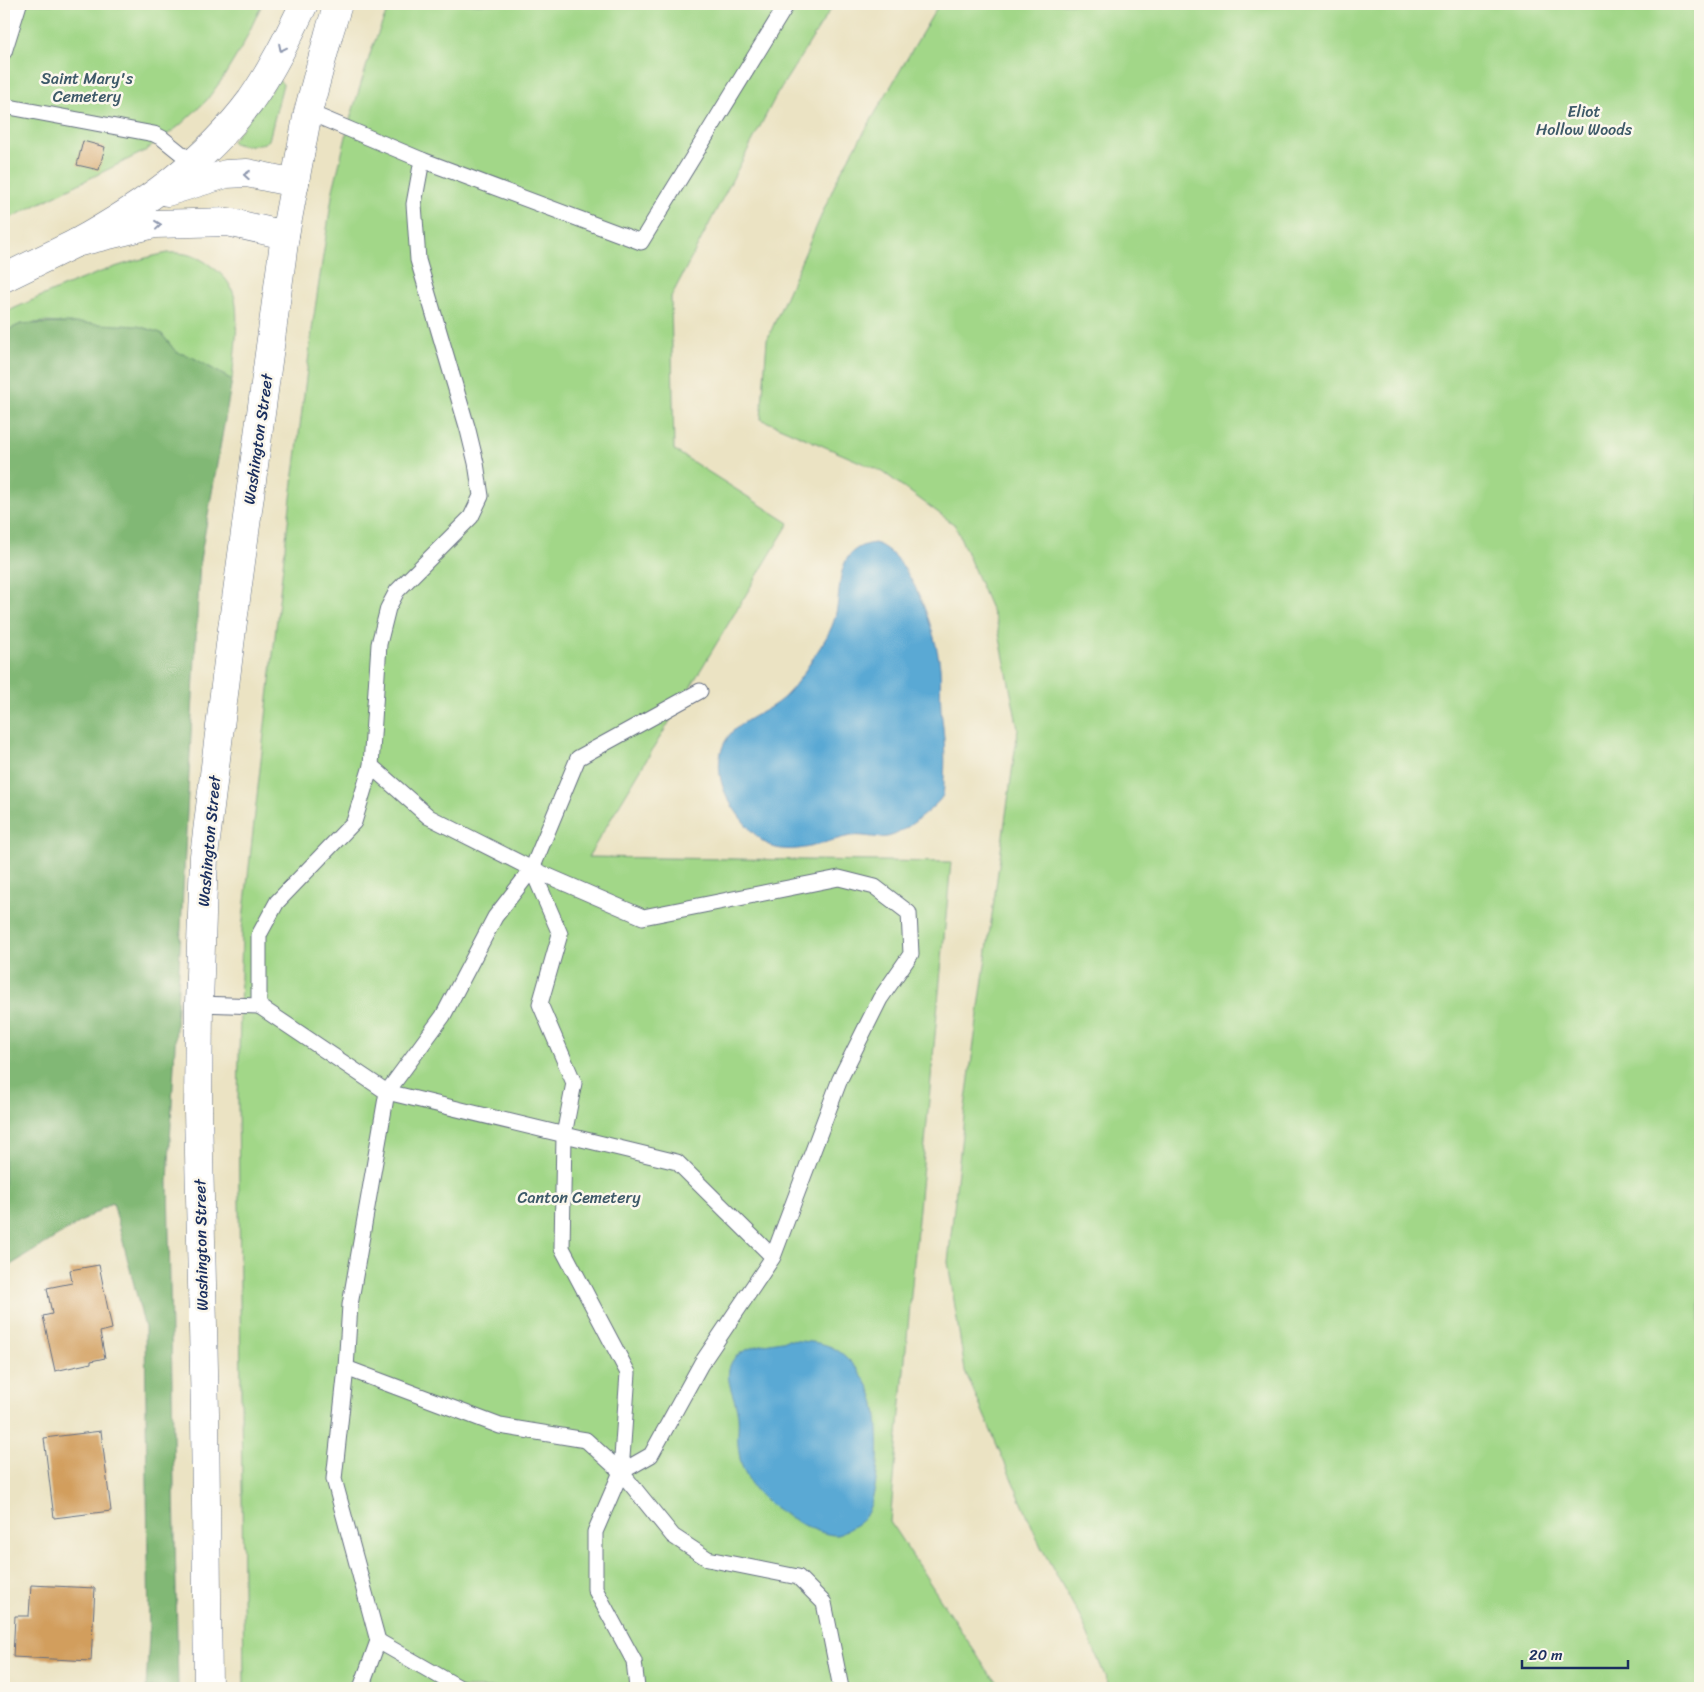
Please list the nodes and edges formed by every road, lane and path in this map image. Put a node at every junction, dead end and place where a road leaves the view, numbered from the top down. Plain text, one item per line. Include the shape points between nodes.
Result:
1 (19, 4) edge
2 (304, 4) edge
3 (338, 4) edge
4 (788, 4) edge
5 (4, 52) edge
6 (4, 106) edge
7 (308, 112) junction
8 (422, 160) junction
9 (193, 163) junction
10 (295, 183) junction
11 (146, 201) junction
12 (285, 235) junction
13 (76, 243) junction
14 (4, 278) edge
15 (700, 691) dead end
16 (371, 766) junction
17 (532, 869) junction
18 (199, 1004) junction
19 (258, 1006) junction
20 (387, 1092) junction
21 (564, 1135) junction
22 (773, 1257) junction
23 (346, 1368) junction
24 (620, 1472) junction
25 (378, 1641) junction
26 (208, 1688) edge
27 (361, 1688) edge
28 (460, 1688) edge
29 (637, 1688) edge
30 (841, 1688) edge

1 - 5 lane
2 -> 9 main road via 277,58 250,100 215,143
3 - 7 main road, Washington Street
4 - 8 lane via 641,242
6 - 9 lane via 154,134
7 - 8 lane
7 - 10 main road, Washington Street
8 - 16 lane via 414,204 418,260 468,430 481,496 471,517 396,591 388,608 379,644
9 - 11 main road
10 -> 11 main road via 246,174 226,174
10 - 12 main road, Washington Street
11 - 13 main road
13 -> 12 main road via 155,224 228,222
12 - 18 main road, Washington Street via 204,856
13 - 14 main road
15 - 17 lane via 578,758
16 - 17 lane via 429,817
16 - 19 lane via 354,822 277,902 260,935
17 - 20 lane via 495,917 443,1016
17 - 21 lane via 560,934 540,1004 574,1083
17 - 22 lane via 643,917 839,878 875,887 909,913 911,954 880,998 840,1079
18 - 19 lane
18 - 26 main road, Washington Street
19 - 20 lane
20 - 21 lane
20 - 23 lane via 350,1305
21 - 22 lane via 677,1162
21 - 24 lane via 562,1248 628,1373
22 - 24 lane via 701,1364 651,1455
23 - 24 lane via 500,1426 586,1440
23 - 25 lane via 334,1479
24 - 29 lane via 595,1532 595,1589 634,1661
24 - 30 lane via 673,1536 708,1559 798,1577 824,1603
25 - 27 lane
25 - 28 lane

